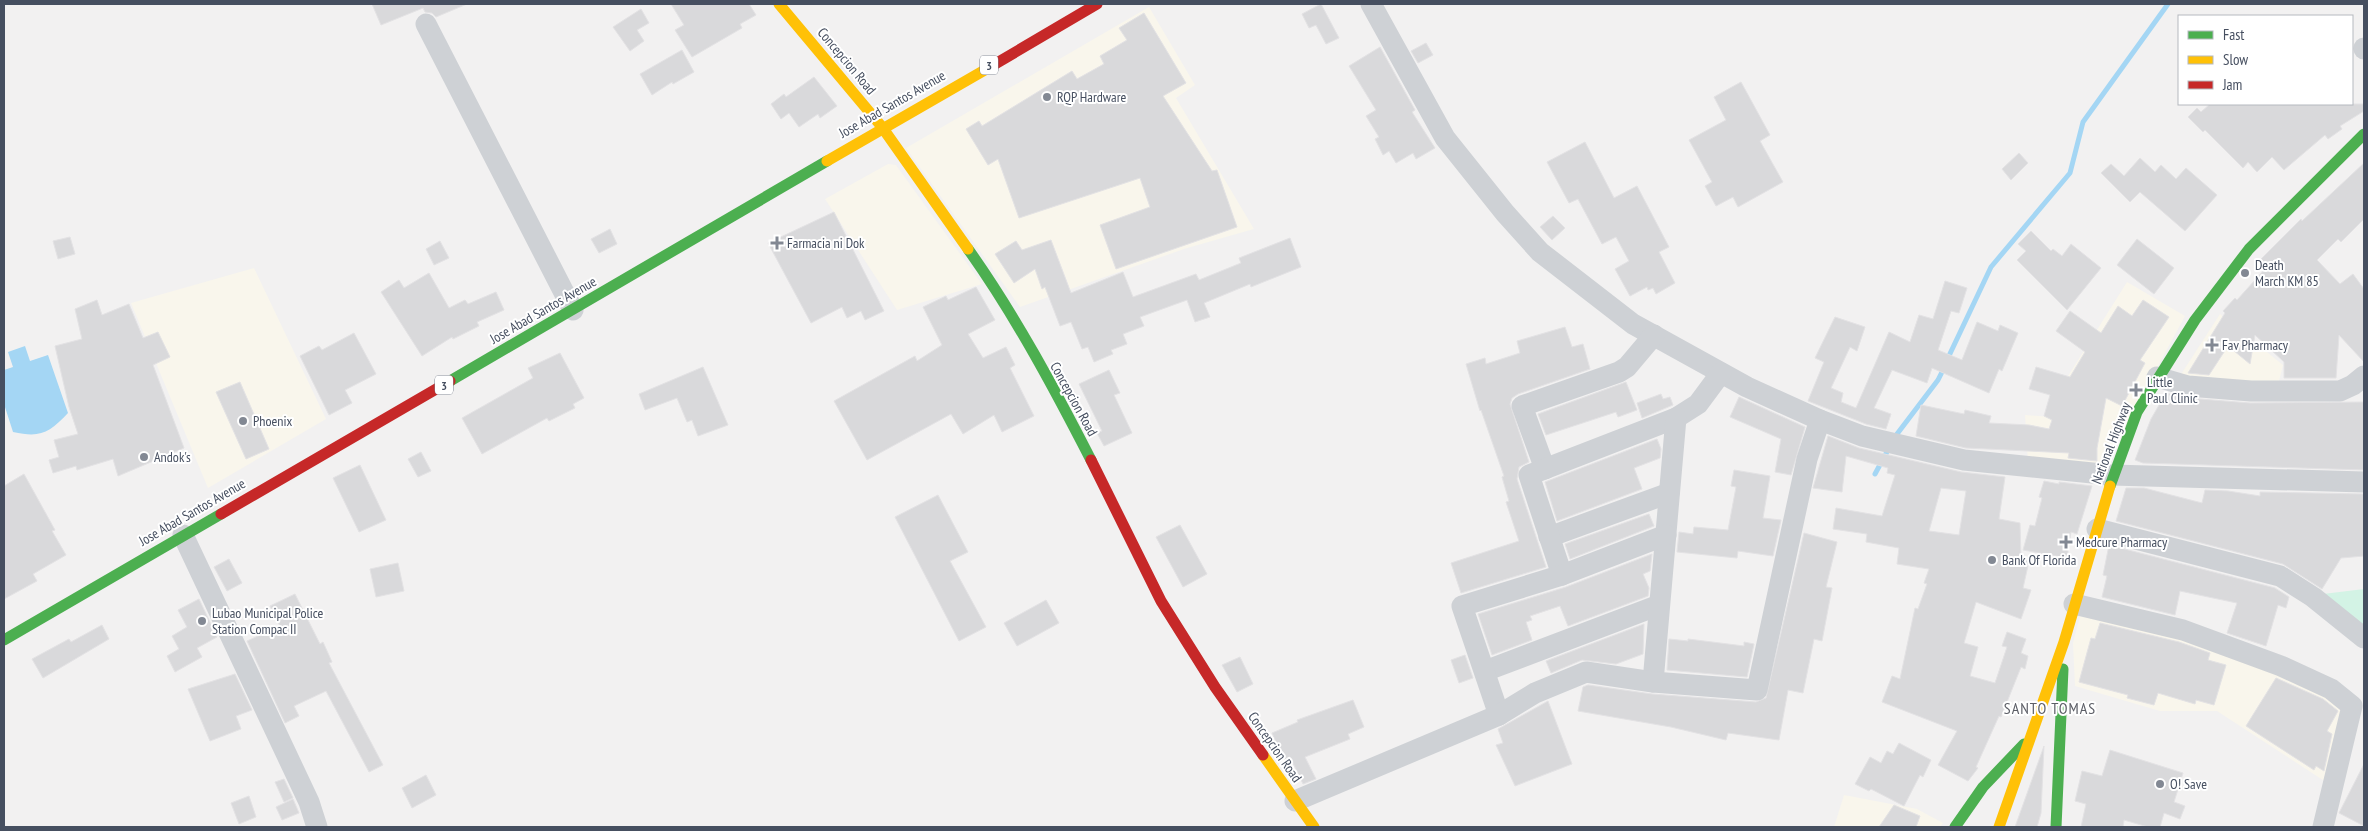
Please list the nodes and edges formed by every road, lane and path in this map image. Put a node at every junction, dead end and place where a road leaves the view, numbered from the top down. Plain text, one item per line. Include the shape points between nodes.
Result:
1 (779, 4) edge
2 (1097, 4) edge
3 (1370, 4) edge
4 (426, 24) dead end
5 (882, 127) junction
6 (2364, 134) edge
7 (573, 310) junction
8 (1654, 334) junction
9 (1721, 373) junction
10 (2364, 376) edge
11 (2157, 377) junction
12 (1676, 418) junction
13 (1820, 420) junction
14 (1545, 468) junction
15 (2112, 475) junction
16 (2364, 482) edge
17 (1669, 493) junction
18 (2097, 529) junction
19 (1666, 534) junction
20 (183, 535) junction
21 (1550, 537) junction
22 (1562, 576) junction
23 (2074, 604) junction
24 (1659, 605) junction
25 (2364, 638) edge
26 (4, 640) edge
27 (2064, 642) junction
28 (1484, 671) junction
29 (1653, 682) junction
30 (1499, 715) junction
31 (2030, 738) junction
32 (1295, 801) junction
33 (317, 827) edge
34 (1314, 827) edge
35 (1954, 827) edge
36 (1999, 827) edge
37 (2056, 827) edge
38 (2323, 827) edge

1 - 5 main road, Concepcion Road
2 - 5 main road, Jose Abad Santos Avenue / 3
3 - 8 street via 1445,138 1522,232 1540,252 1633,324
4 - 7 street
5 - 7 main road, Jose Abad Santos Avenue / 3
5 - 32 main road, Concepcion Road via 991,281 1069,417 1161,601 1214,687
6 - 11 main road, National Highway via 2249,249
7 - 20 main road, Jose Abad Santos Avenue / 3
8 - 9 street
8 - 14 street via 1627,367 1618,372 1522,406
9 - 12 street via 1698,404
9 - 13 street
10 - 11 street via 2340,391 2251,391 2188,386
11 - 15 main road, National Highway via 2137,412
12 - 14 street
12 - 17 street
13 - 15 street via 1895,445 1964,460
13 - 29 street via 1807,458 1757,690
14 - 21 street via 1529,475
15 - 16 street
15 - 18 main road, National Highway
17 - 19 street
17 - 21 street
18 - 23 main road, National Highway
18 - 25 street via 2280,576 2313,597
19 - 22 street
19 - 24 street
20 - 26 main road, Jose Abad Santos Avenue / 3
20 - 33 street via 309,802
21 - 22 street
22 - 28 street via 1462,606
23 - 27 main road, National Highway
23 - 38 street via 2183,630 2281,666 2331,689 2352,706
24 - 28 street
24 - 29 street
27 - 31 main road, National Highway
27 - 37 main road
28 - 30 street
29 - 30 street via 1586,672 1535,693
30 - 32 street
31 - 35 main road via 1983,787
31 - 36 main road, National Highway
32 - 34 main road, Concepcion Road

